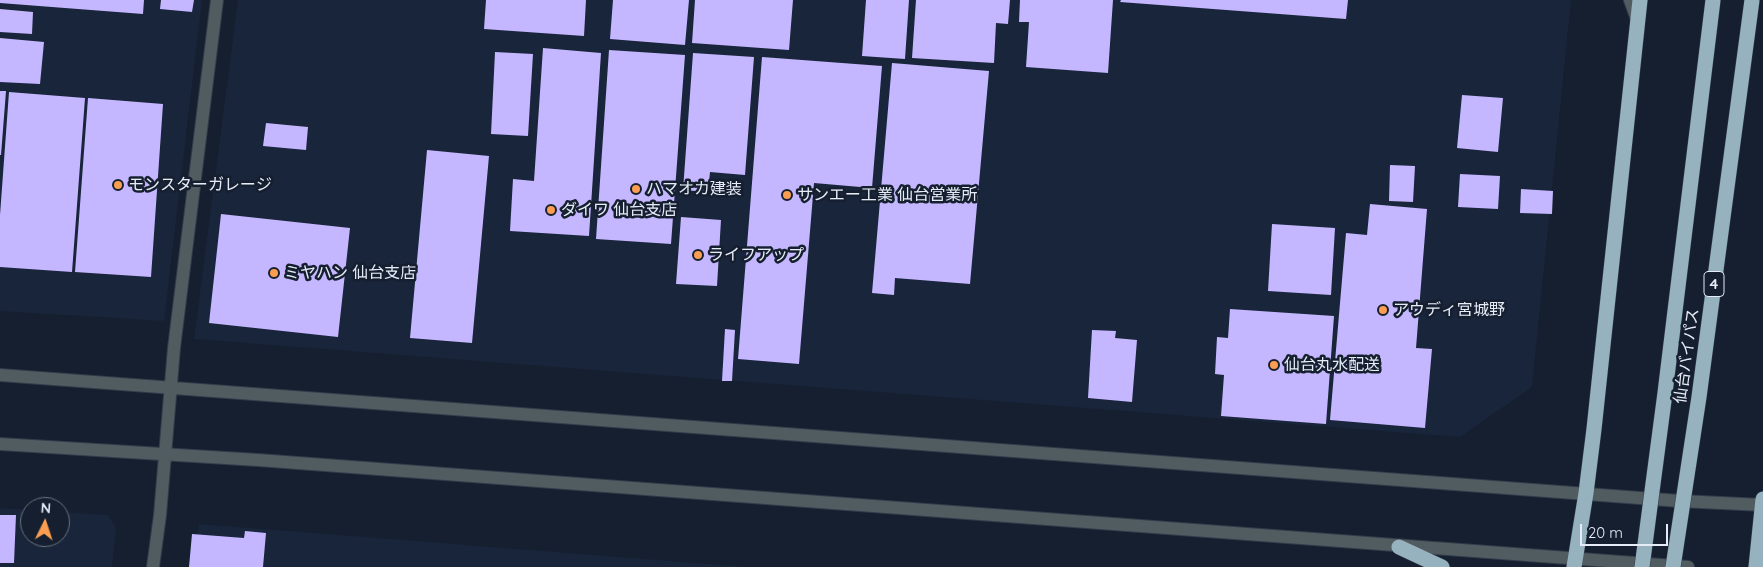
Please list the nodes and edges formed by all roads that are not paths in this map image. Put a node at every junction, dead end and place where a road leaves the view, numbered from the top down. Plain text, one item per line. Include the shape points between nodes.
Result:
1 (217, 0) edge
2 (1630, 0) edge
3 (1640, 0) edge
4 (1713, 0) edge
5 (1752, 0) edge
6 (1638, 22) junction
7 (0, 375) edge
8 (170, 387) junction
9 (0, 444) edge
10 (165, 455) junction
11 (1586, 493) junction
12 (1763, 503) edge
13 (1399, 546) junction
14 (1575, 562) edge
15 (153, 567) edge
16 (1442, 567) edge
17 (1642, 567) edge
18 (1673, 567) edge
19 (1688, 567) edge
20 (1756, 567) edge

1 - 8 street
2 - 6 street
3 - 6 highway
4 - 17 highway, 仙台バイパス / 4, bridge
5 - 18 highway, 仙台バイパス / 4, bridge
6 - 11 highway
7 - 8 street
8 - 10 street
8 - 11 street
9 - 10 street
10 - 13 street
10 - 15 street
11 - 12 street
11 - 14 highway
12 - 20 highway
13 - 14 street
13 - 16 highway
14 - 19 street

